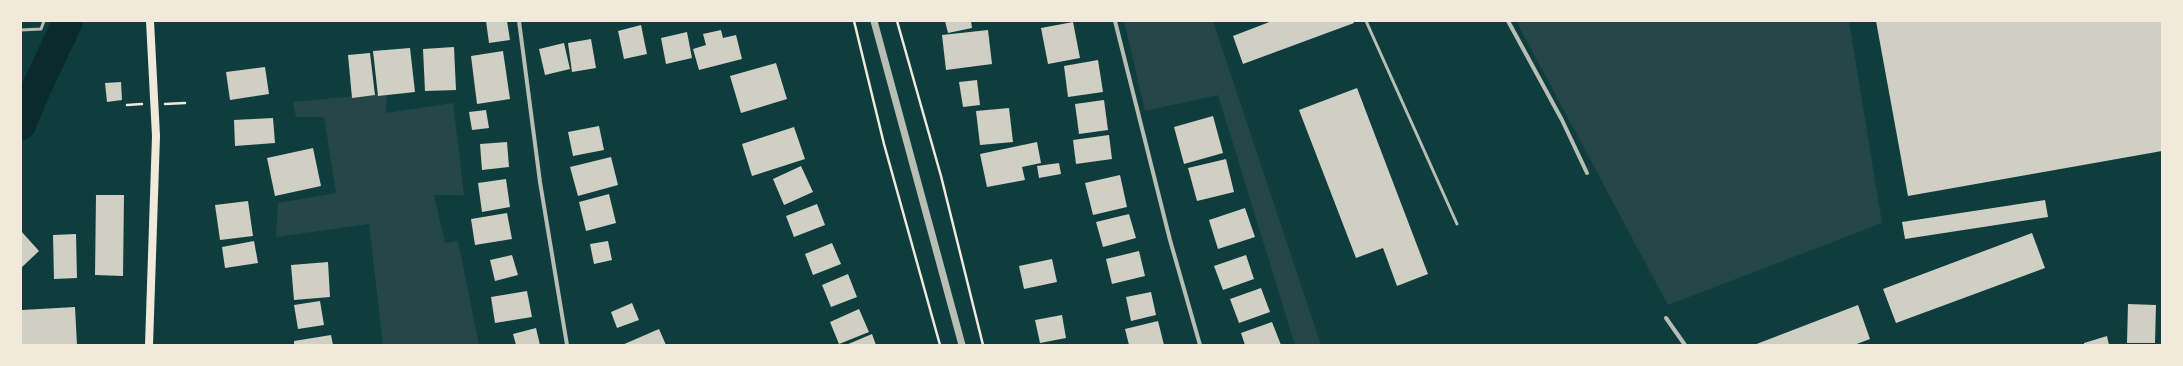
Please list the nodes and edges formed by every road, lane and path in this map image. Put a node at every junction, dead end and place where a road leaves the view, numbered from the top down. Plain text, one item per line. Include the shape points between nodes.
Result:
1 (44, 21) edge
2 (152, 21) edge
3 (519, 21) edge
4 (854, 21) edge
5 (874, 21) edge
6 (897, 21) edge
7 (1116, 21) edge
8 (1366, 21) edge
9 (1508, 21) edge
10 (21, 30) edge
11 (1587, 173) dead end
12 (1457, 224) dead end
13 (1666, 318) dead end
14 (149, 345) edge
15 (567, 345) edge
16 (940, 345) edge
17 (961, 345) edge
18 (983, 345) edge
19 (1200, 345) edge
20 (1685, 345) edge

1 - 10 lane via 41,30
2 - 14 main road via 156,136
3 - 15 street via 540,182
4 - 16 path via 884,144
5 - 17 street
6 - 18 path via 941,176
7 - 19 street via 1170,240
8 - 12 lane
9 - 11 street via 1562,120
13 - 20 street

